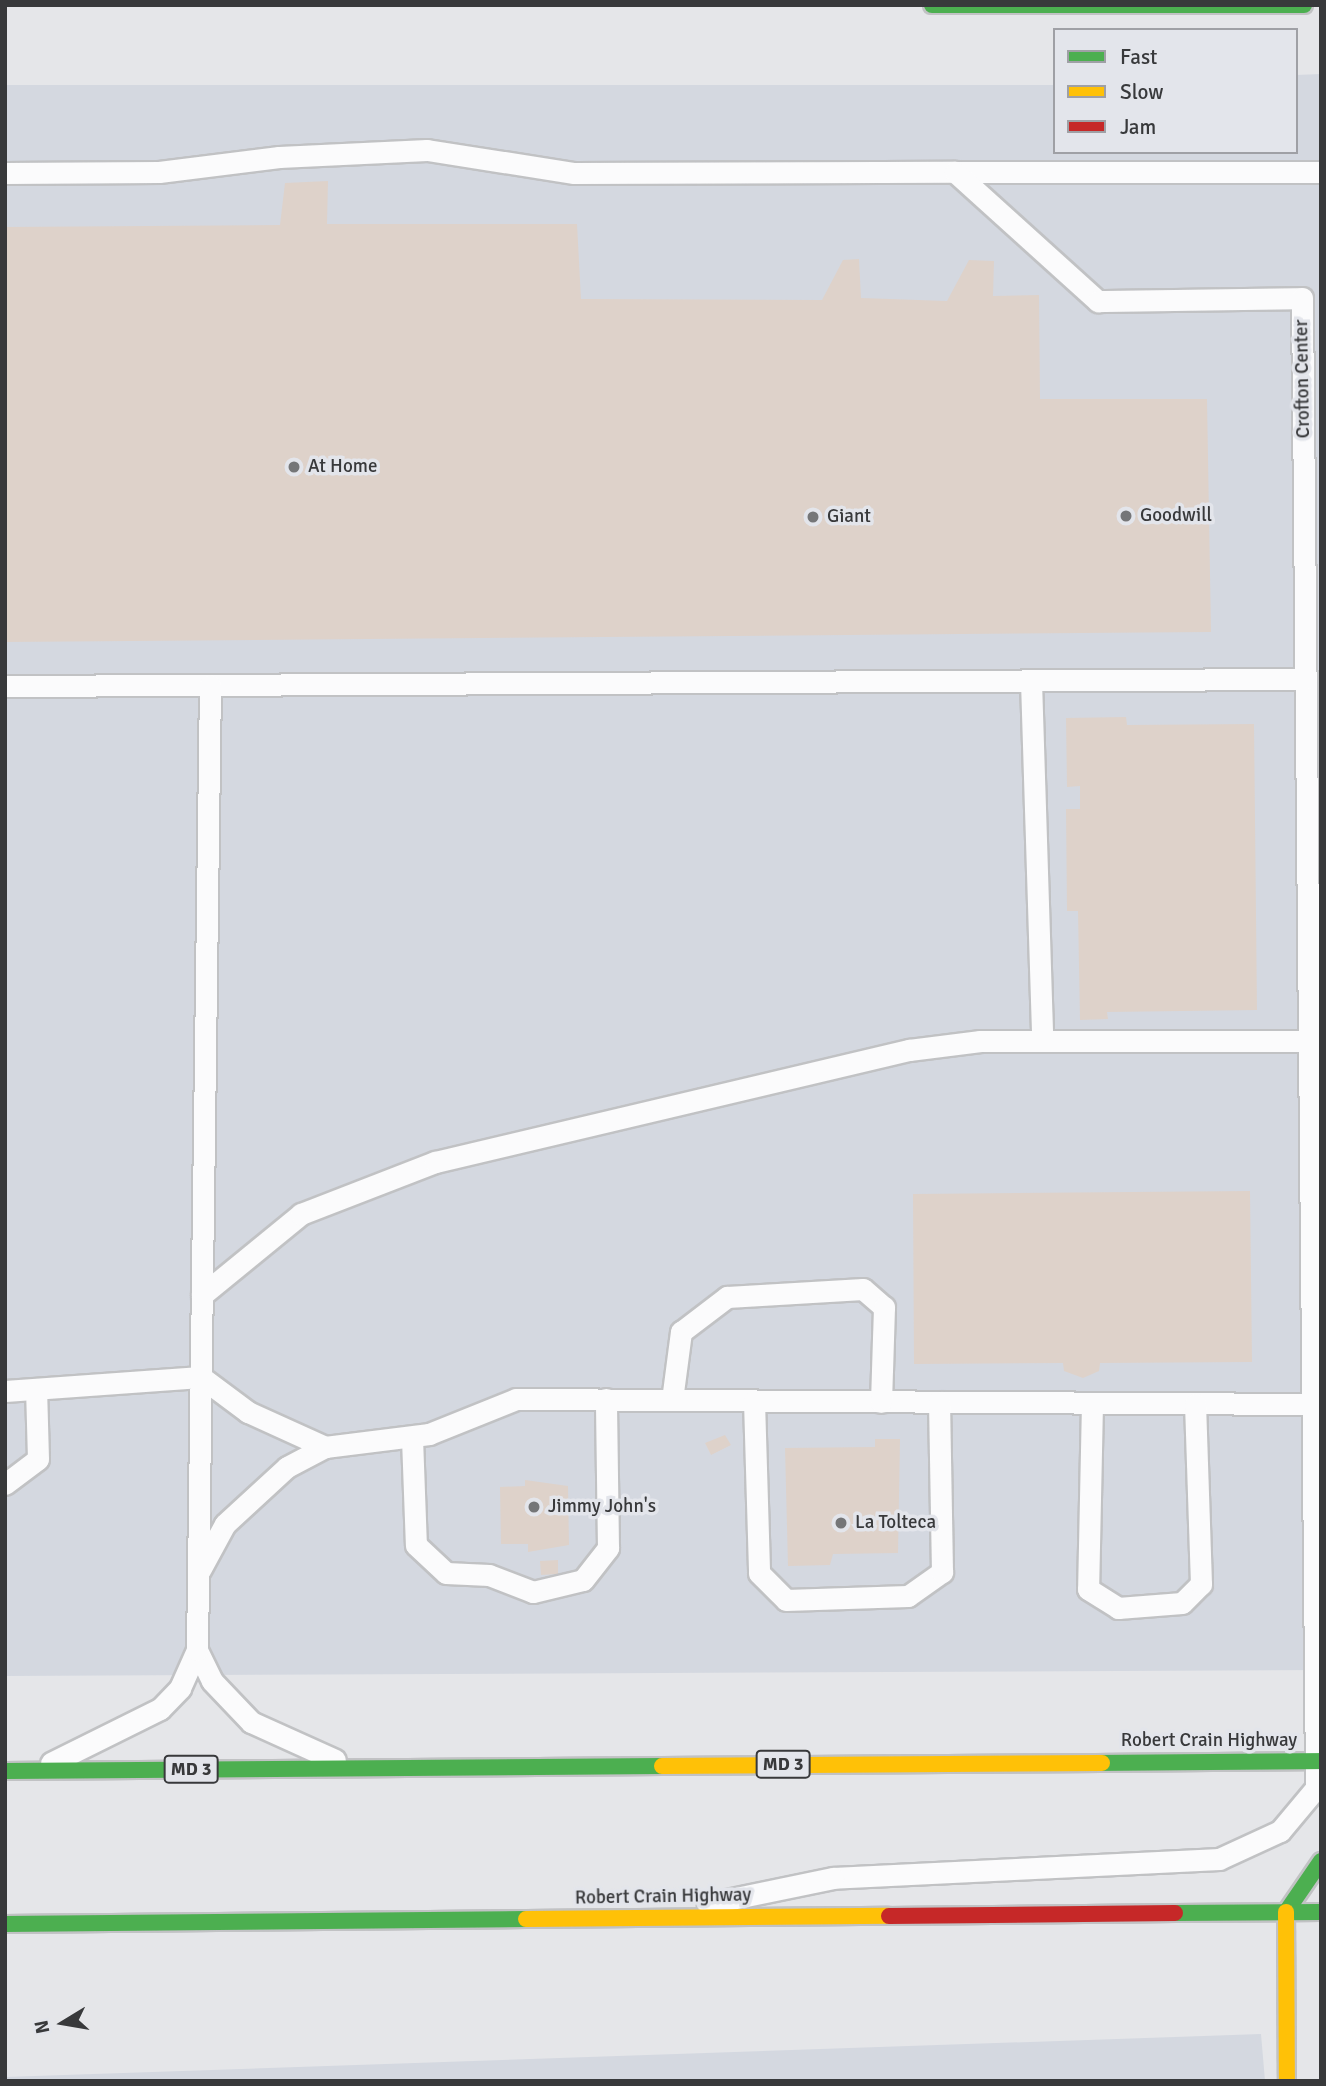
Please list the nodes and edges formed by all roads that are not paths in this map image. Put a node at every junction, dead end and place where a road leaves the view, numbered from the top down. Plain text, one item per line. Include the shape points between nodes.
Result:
1 (932, 5) edge
2 (1304, 5) edge
3 (955, 172) junction
4 (1321, 172) edge
5 (5, 173) edge
6 (1306, 679) junction
7 (1031, 681) junction
8 (210, 685) junction
9 (5, 686) edge
10 (1042, 1041) junction
11 (1316, 1041) edge
12 (202, 1295) junction
13 (201, 1377) junction
14 (36, 1389) junction
15 (5, 1391) edge
16 (606, 1399) junction
17 (673, 1400) junction
18 (754, 1401) junction
19 (881, 1402) junction
20 (939, 1402) junction
21 (1092, 1403) junction
22 (1195, 1404) junction
23 (1315, 1404) junction
24 (412, 1438) junction
25 (325, 1447) junction
26 (5, 1484) edge
27 (198, 1575) junction
28 (197, 1650) junction
29 (1320, 1761) edge
30 (350, 1767) junction
31 (33, 1770) junction
32 (5, 1771) edge
33 (1321, 1861) edge
34 (1286, 1912) junction
35 (1321, 1912) edge
36 (638, 1919) junction
37 (5, 1924) edge
38 (1287, 2081) edge

1 - 2 main road
3 - 4 lane
3 - 5 lane via 574,173 427,150 279,157 159,172
3 - 6 lane, Crofton Center via 1098,300 1302,298
6 - 7 lane
6 - 11 lane, Crofton Center
7 - 8 lane
7 - 10 lane
8 - 9 lane
8 - 12 lane
10 - 11 lane
10 - 12 lane via 909,1051 435,1161 301,1214
11 - 23 lane, Crofton Center
12 - 13 lane
13 - 14 lane
13 - 25 lane via 248,1412
13 - 27 lane
14 - 15 lane
14 - 26 lane via 38,1459
16 - 17 lane
16 - 24 lane via 516,1399
16 - 24 lane via 608,1548 583,1580 533,1592 489,1575 446,1573 416,1545
17 - 18 lane
17 - 19 lane via 681,1332 727,1297 863,1289 884,1307
18 - 19 lane
18 - 20 lane via 759,1573 786,1600 908,1595 942,1572
19 - 20 lane
20 - 21 lane
21 - 22 lane
21 - 22 lane via 1088,1589 1118,1608 1182,1603 1201,1584
22 - 23 lane
23 - 29 lane, Crofton Center
24 - 25 lane
25 - 27 lane via 287,1467 225,1524
27 - 28 lane
28 - 30 lane via 212,1682 251,1722
28 - 31 lane via 180,1688 160,1709
29 - 30 main road, Robert Crain Highway / MD 3
29 - 36 lane, Crofton Center via 1305,1808 1280,1831 1219,1859 833,1878
30 - 31 main road, Robert Crain Highway / MD 3
31 - 32 main road, Robert Crain Highway / MD 3
33 - 34 main road
34 - 35 main road, Robert Crain Highway
34 - 36 main road, Robert Crain Highway
34 - 38 main road
36 - 37 main road, Robert Crain Highway

